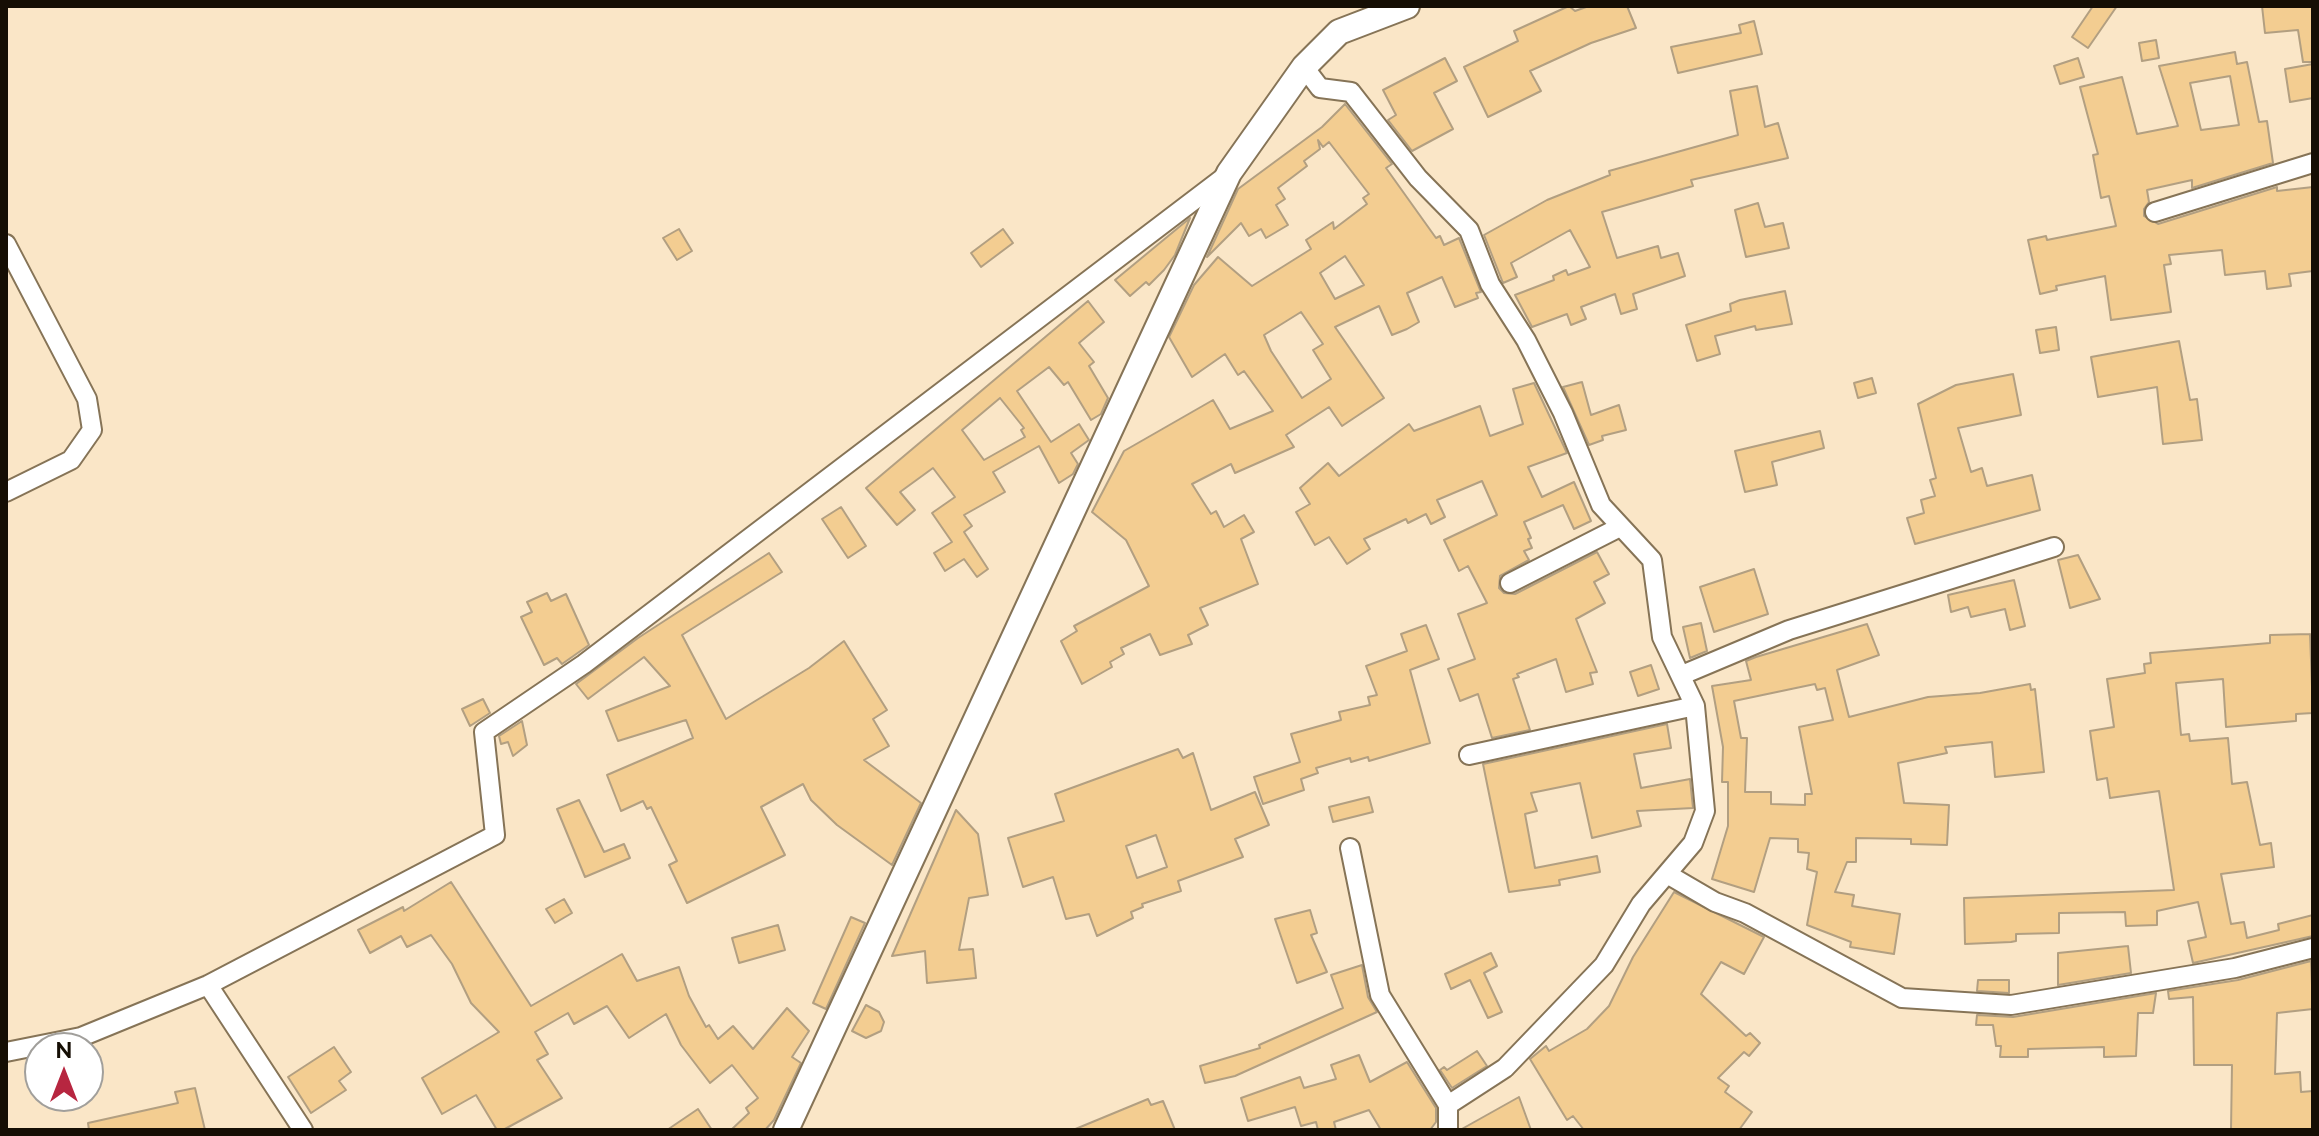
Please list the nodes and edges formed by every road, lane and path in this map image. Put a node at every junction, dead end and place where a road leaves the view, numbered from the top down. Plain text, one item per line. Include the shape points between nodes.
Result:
1 (1407, 6) edge
2 (1304, 67) junction
3 (2313, 163) edge
4 (1229, 173) junction
5 (2155, 212) dead end
6 (6, 244) edge
7 (6, 492) edge
8 (1620, 527) junction
9 (2054, 547) dead end
10 (1510, 583) dead end
11 (1682, 675) junction
12 (1695, 706) junction
13 (1469, 755) dead end
14 (1350, 848) dead end
15 (1667, 874) junction
16 (2313, 948) edge
17 (208, 985) junction
18 (6, 1052) edge
19 (1448, 1105) junction
20 (303, 1130) edge
21 (786, 1130) edge
22 (1448, 1130) edge

1 - 2 street via 1339,32
2 - 4 street
2 - 8 street via 1320,88 1351,92 1418,178 1469,230 1490,284 1563,413 1601,505
3 - 5 street
4 - 17 street via 584,664 484,732 495,835
4 - 21 street
6 - 7 street via 87,399 92,430 71,460
8 - 10 street
8 - 11 street via 1652,560 1662,637
9 - 11 street via 1789,630
11 - 12 street
12 - 13 street
12 - 15 street via 1705,811 1693,843
14 - 19 street via 1380,995
15 - 16 street via 1902,998 2011,1005 2235,968
15 - 19 street via 1641,904 1604,965 1505,1068
17 - 18 street via 81,1037
17 - 20 street
19 - 22 street

